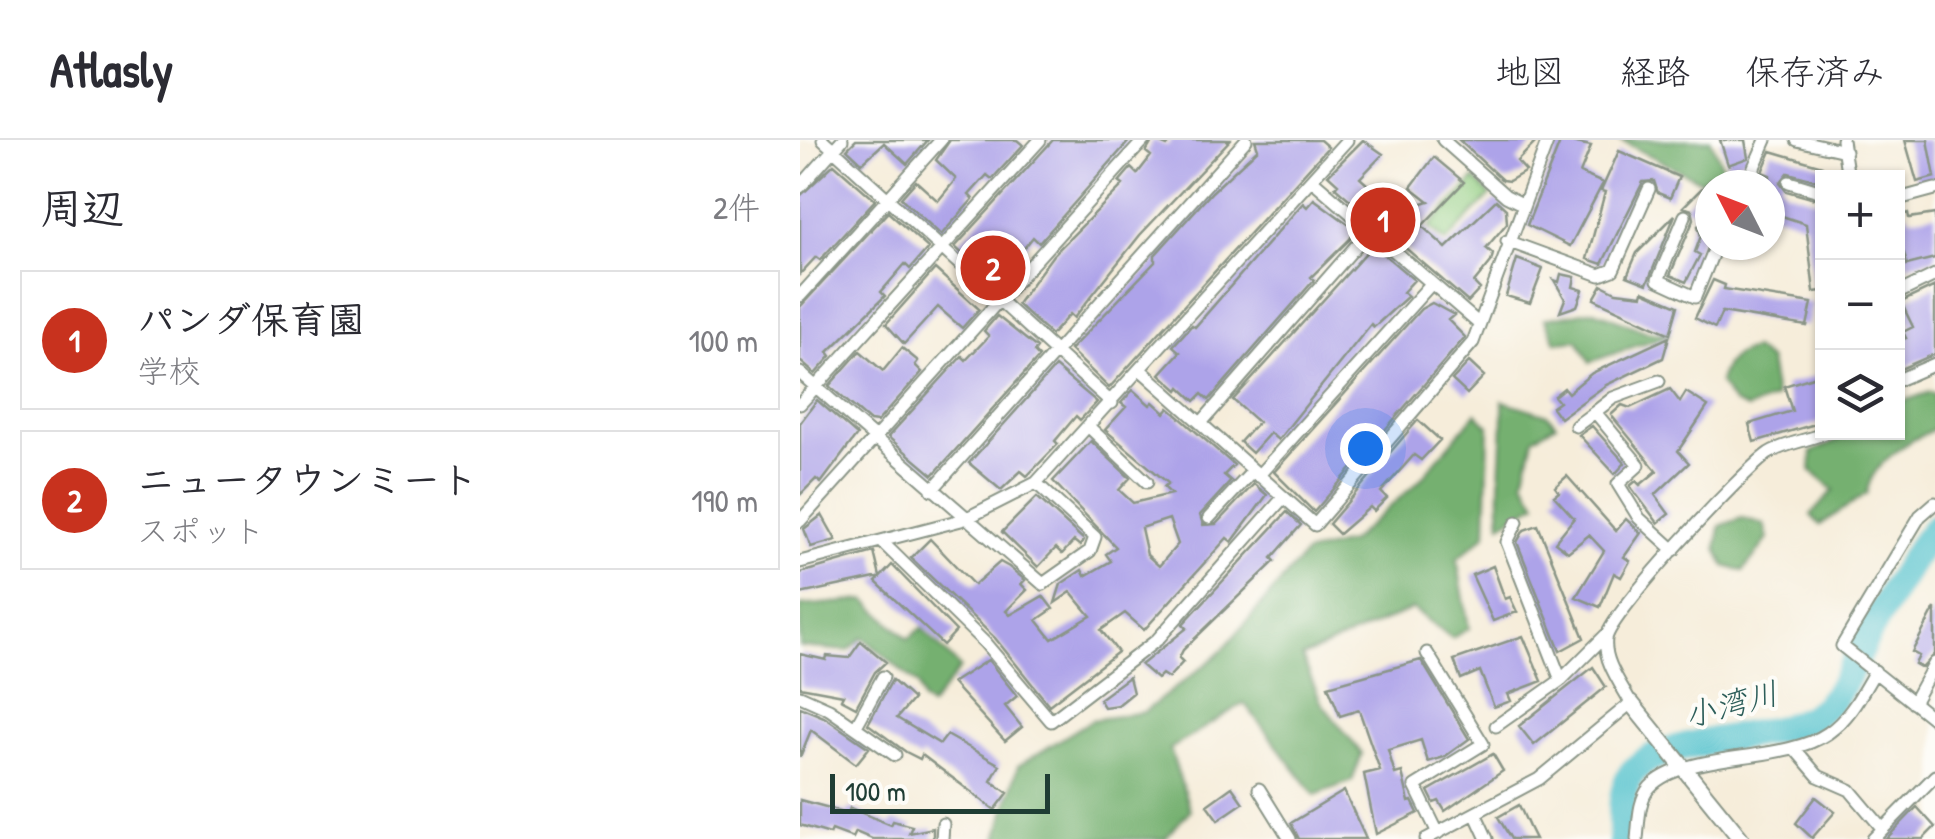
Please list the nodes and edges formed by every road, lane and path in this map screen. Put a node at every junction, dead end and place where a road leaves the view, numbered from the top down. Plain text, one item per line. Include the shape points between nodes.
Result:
1 (823, 140) edge
2 (941, 140) edge
3 (1040, 140) edge
4 (1144, 140) edge
5 (1246, 140) edge
6 (1347, 140) edge
7 (1442, 140) edge
8 (1548, 140) edge
9 (1766, 140) edge
10 (1797, 140) edge
11 (838, 145) edge
12 (1844, 146) edge
13 (1753, 170) edge
14 (1312, 180) junction
15 (1789, 182) dead end
16 (800, 187) edge
17 (1649, 189) dead end
18 (1815, 190) edge
19 (1935, 190) edge
20 (1905, 197) edge
21 (888, 199) junction
22 (1522, 204) junction
23 (1684, 216) dead end
24 (1370, 230) junction
25 (1508, 241) junction
26 (942, 248) junction
27 (1710, 260) edge
28 (1935, 275) edge
29 (1432, 284) junction
30 (1905, 290) edge
31 (800, 296) edge
32 (1000, 300) junction
33 (1478, 322) junction
34 (1057, 352) junction
35 (1935, 364) edge
36 (1142, 371) junction
37 (800, 373) edge
38 (1905, 377) edge
39 (1659, 380) dead end
40 (816, 387) junction
41 (1112, 403) junction
42 (800, 404) edge
43 (1595, 412) junction
44 (1201, 422) junction
45 (1576, 426) dead end
46 (1089, 428) junction
47 (1815, 436) edge
48 (874, 438) junction
49 (1255, 474) junction
50 (1147, 482) dead end
51 (1036, 483) junction
52 (932, 490) junction
53 (1282, 498) junction
54 (1935, 503) edge
55 (1210, 518) dead end
56 (800, 520) edge
57 (965, 520) junction
58 (1517, 522) dead end
59 (883, 543) junction
60 (1674, 550) junction
61 (800, 554) edge
62 (801, 562) edge
63 (1606, 635) junction
64 (1427, 653) dead end
65 (1935, 664) edge
66 (1873, 670) junction
67 (883, 677) dead end
68 (1561, 680) junction
69 (800, 696) edge
70 (1913, 702) junction
71 (1631, 703) junction
72 (1935, 720) edge
73 (856, 726) junction
74 (1496, 726) dead end
75 (1794, 748) junction
76 (895, 756) dead end
77 (1685, 767) junction
78 (1935, 776) edge
79 (1259, 789) dead end
80 (1475, 813) junction
81 (943, 824) dead end
82 (1882, 828) junction
83 (1432, 836) edge
84 (942, 839) edge
85 (1290, 839) edge
86 (1488, 839) edge
87 (1637, 839) edge
88 (1741, 839) edge
89 (1873, 839) edge

1 - 11 street
2 - 21 street
3 - 26 street
4 - 32 street
5 - 34 street
6 - 14 street
7 - 22 street
8 - 22 street
9 - 13 street
10 - 12 street
11 - 16 street
11 - 21 street
14 - 24 street
14 - 36 street
15 - 18 street
17 - 25 street via 1613,270 1600,274
19 - 20 street
21 - 26 street
21 - 31 street
22 - 25 street
23 - 27 street via 1658,280 1695,297
24 - 29 street
24 - 44 street
25 - 33 street
26 - 32 street
26 - 40 street
28 - 30 street
29 - 33 street
29 - 49 street
32 - 34 street
32 - 48 street
33 - 53 street via 1466,353 1314,524
34 - 41 street
34 - 52 street
35 - 38 street
36 - 41 street
36 - 44 street
37 - 40 street
39 - 43 street
40 - 42 street
40 - 48 street
41 - 46 street
43 - 45 street
43 - 60 street via 1640,465 1618,484 1639,518
44 - 49 street
46 - 50 street
46 - 51 street
47 - 60 street via 1770,452
48 - 52 street
48 - 56 street
49 - 53 street
49 - 55 street
51 - 57 street
51 - 57 street via 1095,537 1090,551 1042,584
52 - 57 street
53 - 59 street via 1157,640 1052,721 985,643
54 - 66 street via 1885,569 1842,646
57 - 59 street
58 - 68 street via 1507,542
59 - 62 street
60 - 63 street
61 - 62 street
63 - 68 street
63 - 71 street via 1608,658
64 - 83 street via 1483,744 1415,786
65 - 70 street
66 - 70 street
66 - 75 street via 1851,711 1827,734
67 - 73 street
68 - 74 street
69 - 73 street
70 - 72 street
71 - 77 street
71 - 80 street via 1539,779
73 - 76 street
75 - 77 street
75 - 82 street via 1818,776 1850,790
77 - 87 street via 1651,786
77 - 88 street
78 - 82 street
79 - 85 street
80 - 83 street
80 - 86 street
81 - 84 street
82 - 89 street

